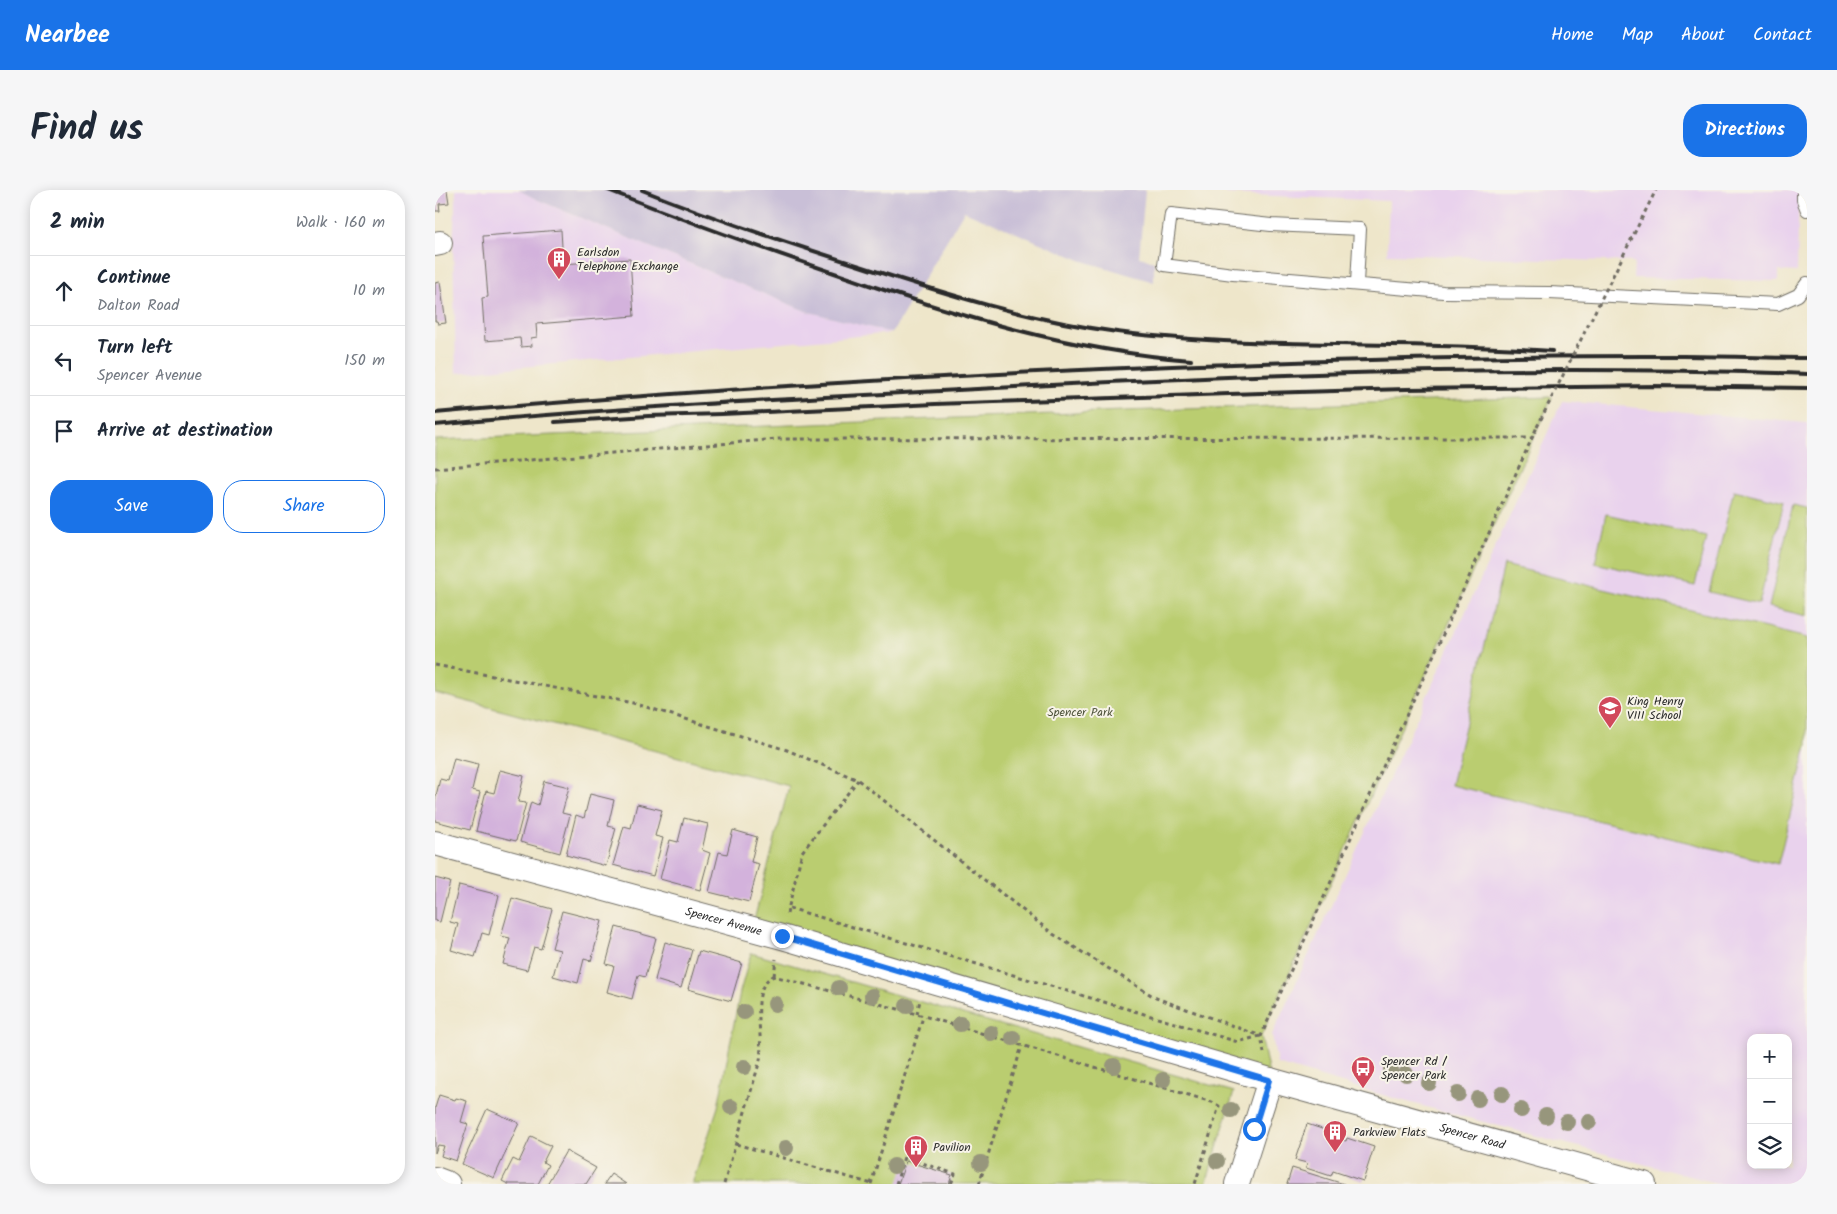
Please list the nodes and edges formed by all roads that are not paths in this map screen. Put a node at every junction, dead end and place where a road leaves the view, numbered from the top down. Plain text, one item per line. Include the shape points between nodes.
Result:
1 (1803, 190) edge
2 (1807, 210) edge
3 (1357, 283) junction
4 (1807, 283) edge
5 (435, 843) edge
6 (1269, 1080) junction
7 (435, 1179) edge
8 (448, 1184) edge
9 (1237, 1184) edge
10 (1644, 1184) edge

1 - 2 lane
3 - 3 lane via 1233,274 1164,265 1171,214 1271,225 1360,229
3 - 4 lane via 1443,292 1549,293 1778,304 1798,295
5 - 6 street, Spencer Avenue via 782,936
6 - 9 street
6 - 10 street, Spencer Road
7 - 8 street

